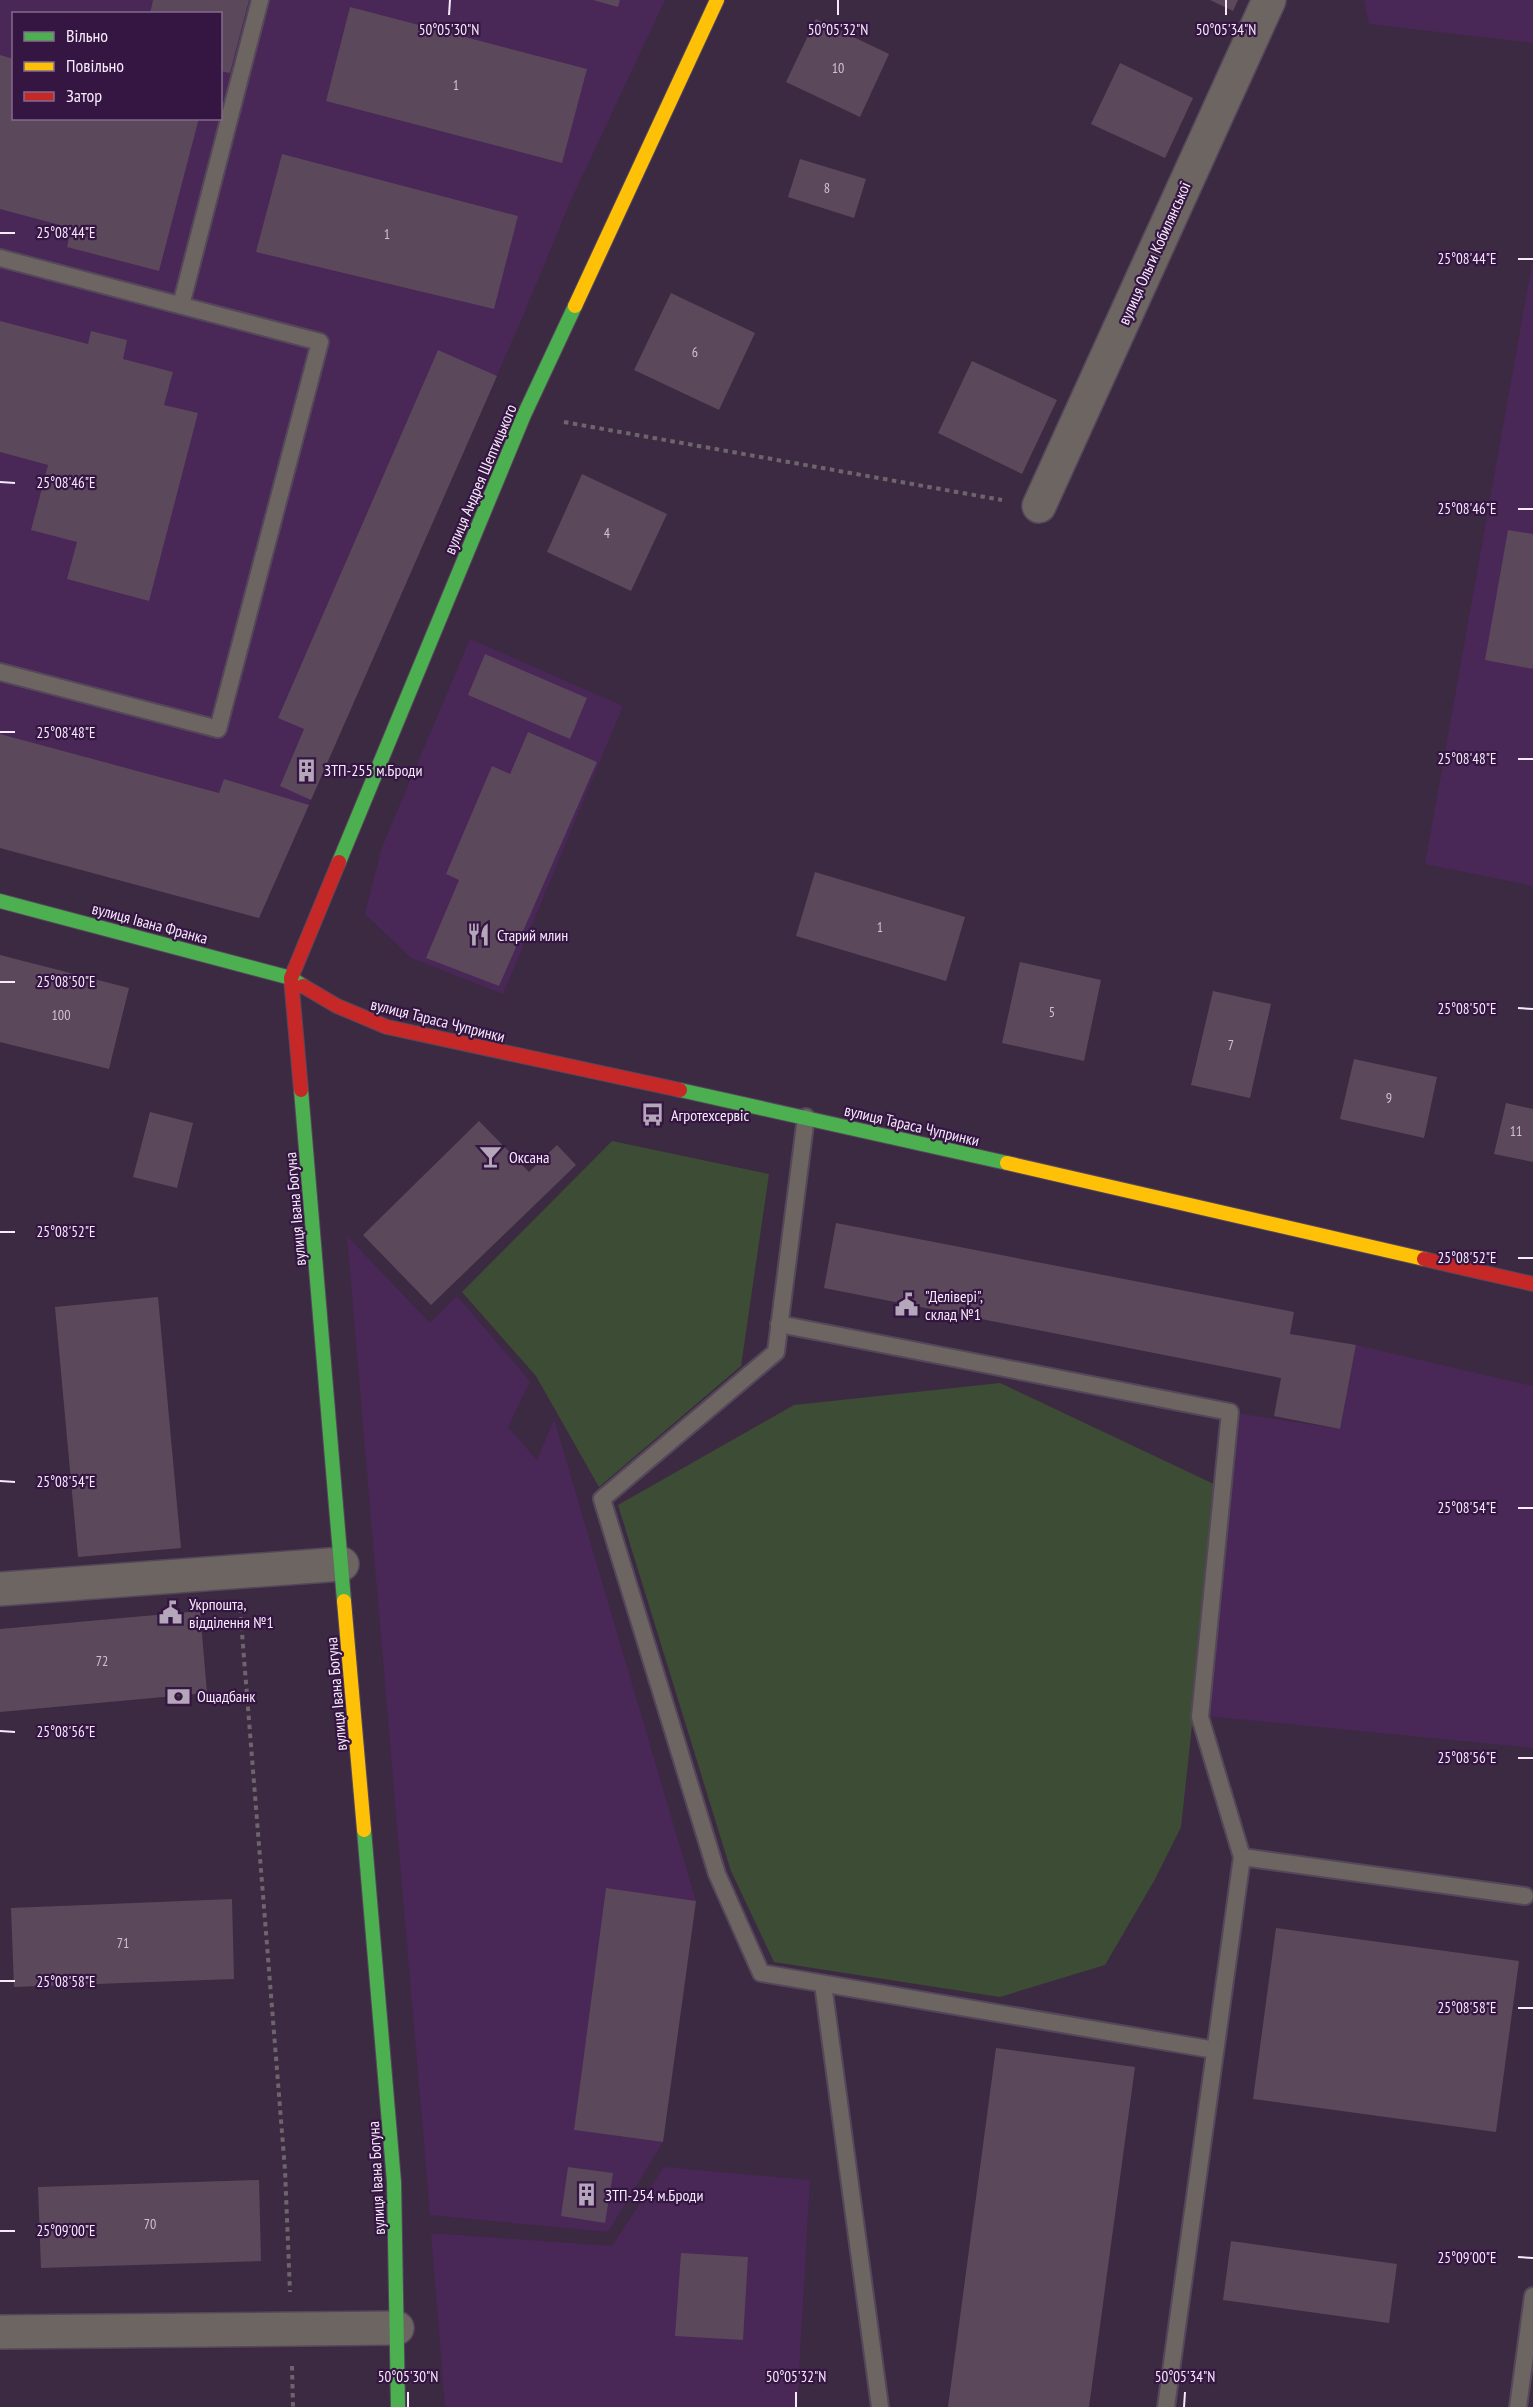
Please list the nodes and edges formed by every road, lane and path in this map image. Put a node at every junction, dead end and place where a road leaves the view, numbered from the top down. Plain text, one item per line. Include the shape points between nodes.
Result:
1 (260, 0) edge
2 (717, 0) edge
3 (1269, 0) edge
4 (0, 258) edge
5 (181, 305) junction
6 (525, 416) junction
7 (1039, 506) joint
8 (0, 672) edge
9 (0, 901) edge
10 (291, 978) junction
11 (806, 1117) junction
12 (1533, 1284) edge
13 (779, 1324) junction
14 (342, 1564) junction
15 (237, 1572) junction
16 (0, 1588) edge
17 (1242, 1857) junction
18 (1525, 1896) dead end
19 (823, 1984) junction
20 (1215, 2050) junction
21 (1533, 2296) edge
22 (398, 2328) junction
23 (291, 2330) junction
24 (0, 2332) edge
25 (293, 2407) edge
26 (398, 2407) edge
27 (880, 2407) edge
28 (1166, 2407) edge
29 (1518, 2407) edge

1 - 5 lane
2 - 6 main road, вулиця Андрея Шептицького
3 - 7 street, вулиця Ольги Кобилянської
4 - 5 lane
5 - 8 lane via 320,342 219,729
6 - 7 path
6 - 10 main road, вулиця Андрея Шептицького
9 - 10 main road, вулиця Івана Франка
10 - 11 main road, вулиця Тараса Чупринки via 342,1009 387,1027
10 - 14 main road, вулиця Івана Богуна
11 - 12 main road, вулиця Тараса Чупринки
11 - 13 lane
13 - 17 lane via 1230,1412 1200,1717
13 - 19 lane via 776,1352 602,1499 717,1874 761,1973
14 - 15 street
14 - 22 main road, вулиця Івана Богуна via 394,2182
15 - 16 street
15 - 23 path via 284,2160
17 - 18 lane
17 - 20 lane
19 - 20 lane
19 - 27 lane
20 - 28 lane
21 - 29 lane
22 - 23 street
22 - 26 main road, вулиця Івана Богуна
23 - 24 street
23 - 25 path

